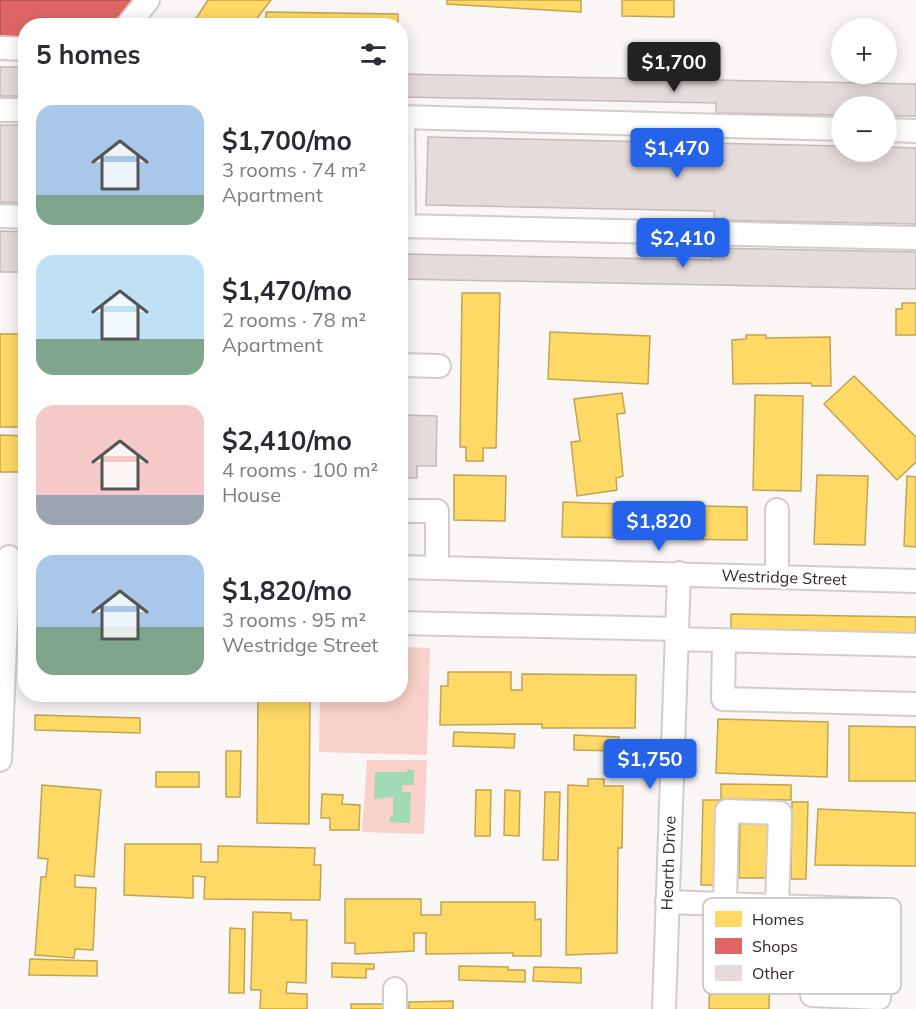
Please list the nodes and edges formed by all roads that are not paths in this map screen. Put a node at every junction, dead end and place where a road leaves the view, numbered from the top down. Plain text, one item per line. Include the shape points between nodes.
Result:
1 (148, 0) edge
2 (133, 18) edge
3 (0, 48) edge
4 (18, 49) edge
5 (0, 110) edge
6 (18, 110) edge
7 (408, 117) edge
8 (831, 129) edge
9 (897, 130) edge
10 (916, 130) edge
11 (0, 216) edge
12 (18, 217) edge
13 (408, 226) edge
14 (916, 237) edge
15 (408, 365) edge
16 (439, 366) dead end
17 (777, 510) dead end
18 (408, 511) edge
19 (12, 557) edge
20 (408, 567) edge
21 (437, 568) junction
22 (679, 573) junction
23 (777, 577) junction
24 (916, 581) edge
25 (16, 619) edge
26 (408, 622) edge
27 (677, 634) junction
28 (724, 640) junction
29 (916, 645) edge
30 (916, 704) edge
31 (0, 760) edge
32 (725, 898) edge
33 (777, 898) edge
34 (667, 902) junction
35 (703, 903) edge
36 (812, 994) edge
37 (879, 994) edge
38 (664, 1009) edge

1 - 2 street
3 - 4 street
5 - 6 street
7 - 8 street
9 - 10 street
11 - 12 street
13 - 14 street
15 - 16 street
17 - 23 street
18 - 21 street via 437,511
19 - 25 street
20 - 21 street, Westridge Street
21 - 22 street, Westridge Street
22 - 23 street, Westridge Street
22 - 27 street, Hearth Drive
23 - 24 street, Westridge Street
25 - 31 street
26 - 27 street
27 - 28 street
27 - 34 street, Hearth Drive
28 - 29 street
28 - 30 street via 723,699
32 - 33 street via 727,811 780,813
34 - 35 street
34 - 38 street, Hearth Drive
36 - 37 street via 879,998

